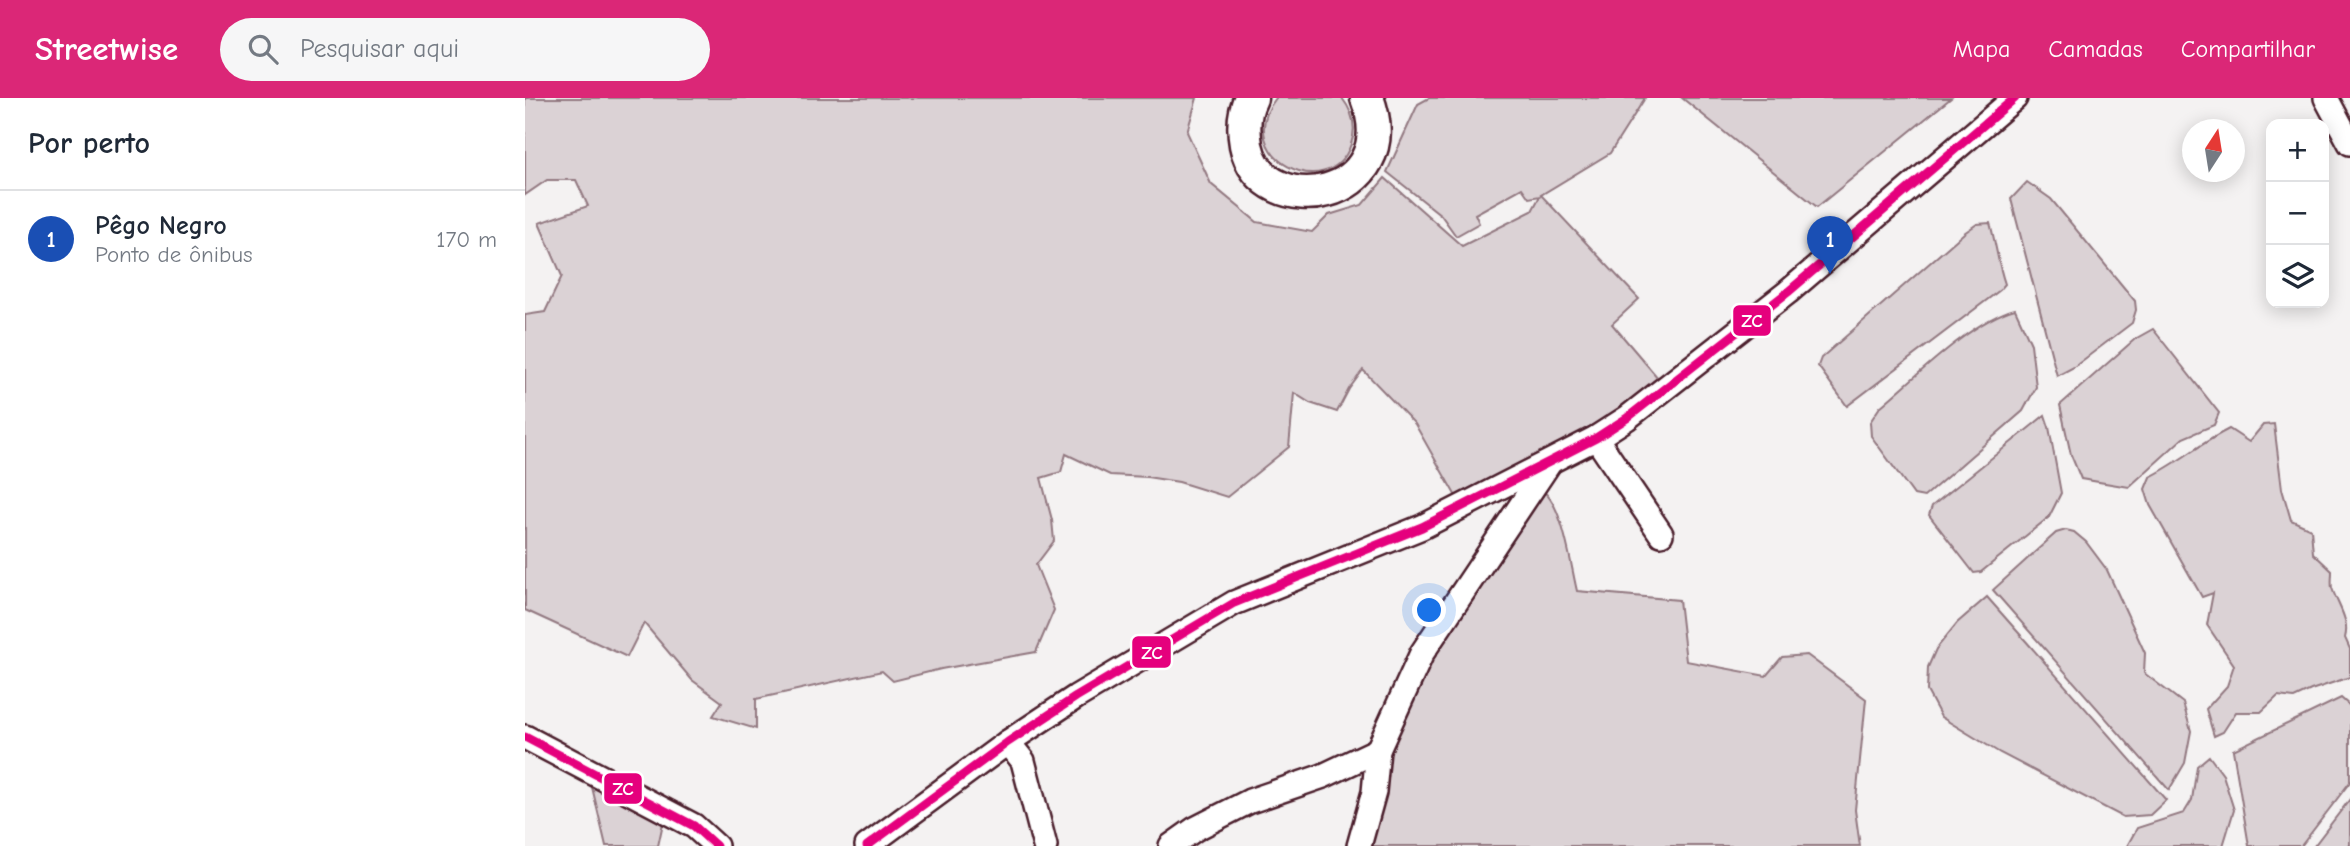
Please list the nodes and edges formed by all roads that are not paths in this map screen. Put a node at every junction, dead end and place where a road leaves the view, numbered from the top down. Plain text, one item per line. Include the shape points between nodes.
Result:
1 (1367, 98) edge
2 (1394, 98) edge
3 (2015, 98) edge
4 (2326, 98) edge
5 (1248, 101) edge
6 (1375, 135) junction
7 (2350, 143) edge
8 (1596, 438) junction
9 (1552, 459) junction
10 (1661, 534) dead end
11 (525, 737) edge
12 (1008, 742) junction
13 (1378, 750) junction
14 (716, 846) edge
15 (867, 846) edge
16 (1045, 846) edge
17 (1171, 846) edge
18 (1359, 846) edge

1 - 6 main road
2 - 6 main road
3 - 8 street via 1788,292
4 - 7 street
5 - 6 main road via 1243,130 1247,151 1276,185 1297,193 1341,186 1358,173 1370,155
8 - 9 street
8 - 10 street
9 - 12 street via 1422,527 1234,603
9 - 13 street via 1422,653
11 - 14 street via 694,825
12 - 15 street
12 - 16 street via 1023,761
13 - 17 street via 1250,802
13 - 18 street via 1374,792

